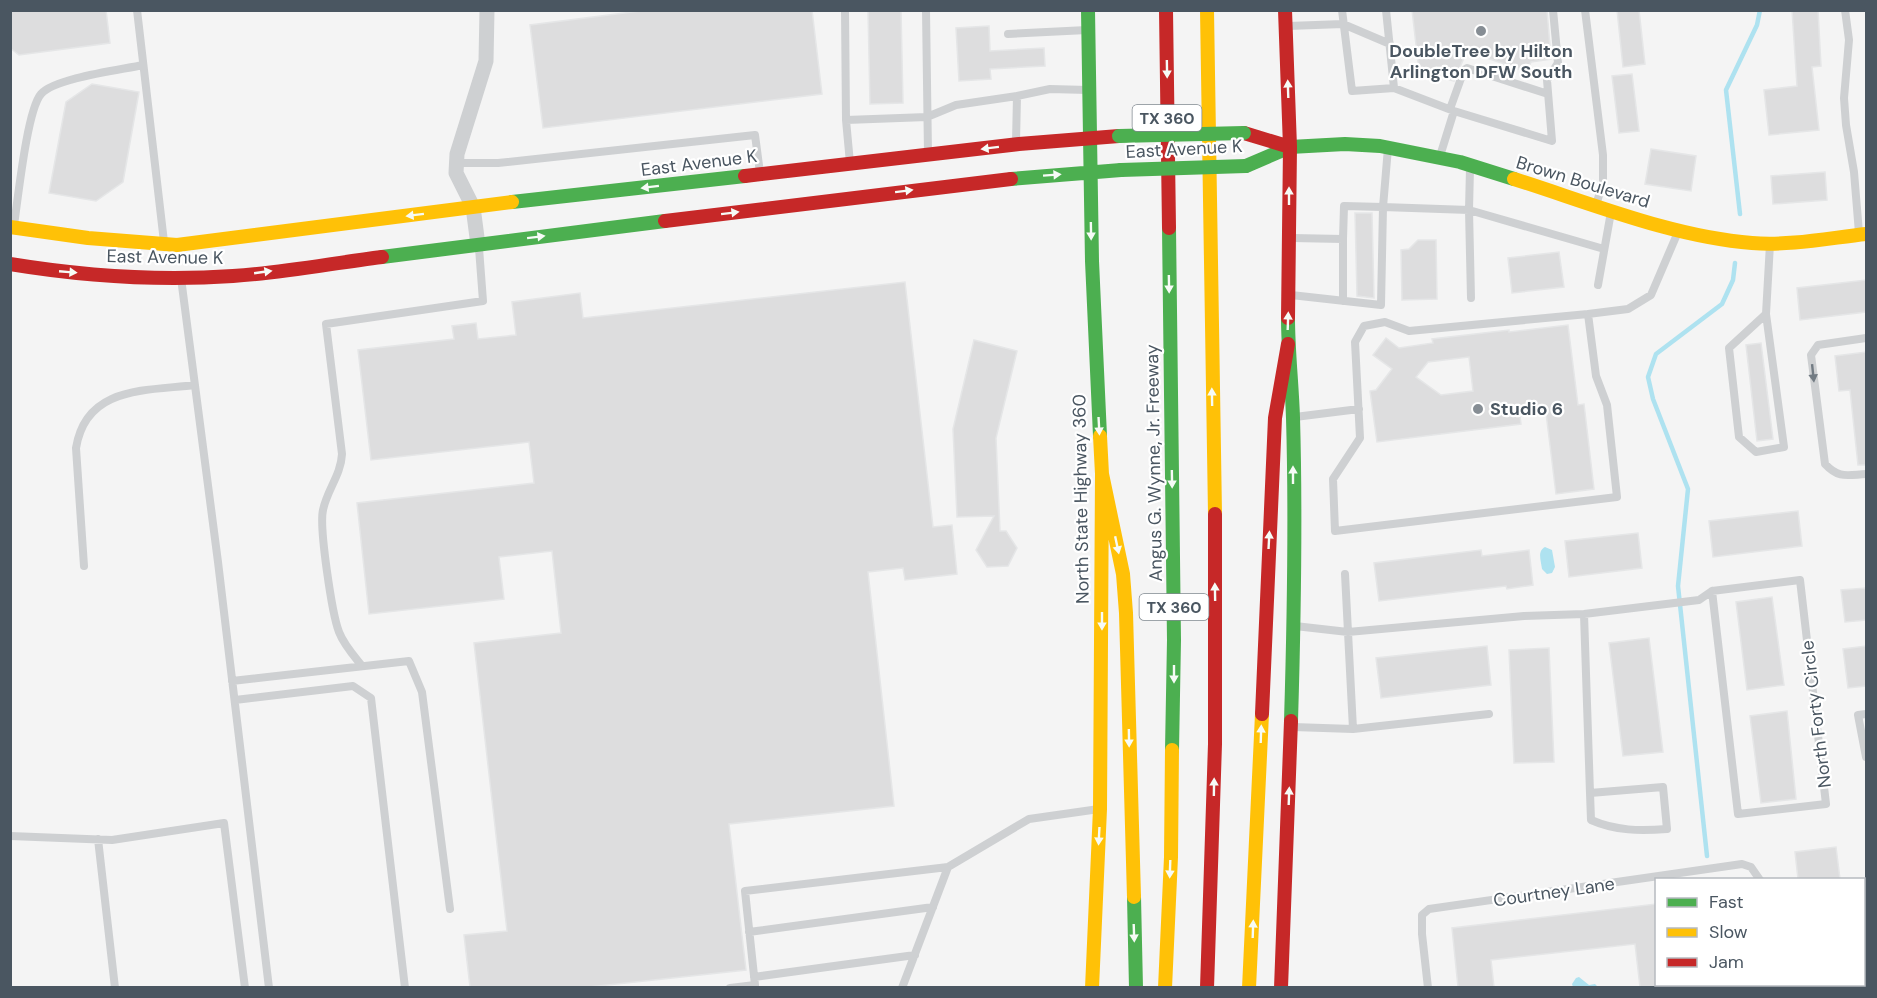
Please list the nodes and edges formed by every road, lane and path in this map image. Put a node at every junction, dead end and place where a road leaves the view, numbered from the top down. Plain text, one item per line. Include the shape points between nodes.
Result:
1 (137, 10) edge
2 (487, 10) edge
3 (845, 10) edge
4 (926, 10) edge
5 (1088, 10) edge
6 (1166, 10) edge
7 (1207, 10) edge
8 (1220, 10) edge
9 (1285, 10) edge
10 (1342, 10) edge
11 (1386, 10) edge
12 (1553, 10) edge
13 (1586, 10) edge
14 (1845, 10) edge
15 (1343, 24) junction
16 (1286, 26) junction
17 (1089, 29) junction
18 (1008, 34) dead end
19 (1390, 44) junction
20 (1208, 63) junction
21 (143, 65) junction
22 (1394, 88) junction
23 (1089, 90) junction
24 (1548, 94) junction
25 (1017, 96) junction
26 (1452, 110) junction
27 (927, 117) junction
28 (846, 120) junction
29 (1090, 138) junction
30 (1015, 145) junction
31 (1290, 147) junction
32 (1388, 147) junction
33 (1440, 157) junction
34 (456, 163) junction
35 (850, 164) junction
36 (1470, 166) junction
37 (930, 172) junction
38 (1090, 172) junction
39 (760, 175) junction
40 (1596, 206) junction
41 (473, 207) junction
42 (1383, 207) junction
43 (1469, 210) junction
44 (1611, 210) junction
45 (12, 227) edge
46 (1679, 231) junction
47 (1863, 234) edge
48 (1289, 238) junction
49 (1343, 240) junction
50 (1770, 243) junction
51 (478, 245) junction
52 (1604, 249) junction
53 (176, 258) junction
54 (10, 264) edge
55 (1598, 285) dead end
56 (1289, 295) junction
57 (1471, 298) dead end
58 (1343, 301) junction
59 (1588, 314) junction
60 (1766, 314) junction
61 (1866, 338) edge
62 (1288, 344) junction
63 (195, 385) junction
64 (1359, 409) junction
65 (1293, 417) junction
66 (1102, 474) junction
67 (1866, 474) edge
68 (84, 566) dead end
69 (1345, 574) dead end
70 (1712, 591) junction
71 (1584, 614) junction
72 (1294, 626) junction
73 (1348, 632) junction
74 (362, 666) junction
75 (232, 681) junction
76 (235, 700) junction
77 (1489, 714) dead end
78 (1866, 714) edge
79 (1291, 727) junction
80 (1353, 729) junction
81 (1866, 757) edge
82 (1590, 793) junction
83 (1100, 809) junction
84 (10, 836) edge
85 (98, 839) junction
86 (948, 867) junction
87 (1692, 876) edge
88 (1758, 877) edge
89 (1676, 878) edge
90 (1655, 881) edge
91 (933, 907) junction
92 (450, 909) dead end
93 (749, 932) junction
94 (915, 955) junction
95 (754, 977) junction
96 (115, 987) edge
97 (245, 987) edge
98 (269, 987) edge
99 (405, 987) edge
100 (730, 987) edge
101 (902, 987) edge
102 (1092, 987) edge
103 (1136, 987) edge
104 (1165, 987) edge
105 (1207, 987) edge
106 (1249, 987) edge
107 (1281, 987) edge
108 (1428, 987) edge

1 - 21 lane
2 - 34 street via 486,61
3 - 28 lane
4 - 27 lane
5 - 17 main road, North State Highway 360
6 -> 104 main road, Angus G. Wynne, Jr. Freeway / TX 360 via 1174,640 1172,835
7 - 20 main road, TX 360
8 - 20 main road
9 - 16 main road
10 - 15 lane
11 - 19 lane
12 - 24 lane via 1558,63 1547,80
13 - 40 lane via 1603,154 1603,182
14 - 47 lane via 1849,40 1846,125
15 - 16 lane
15 - 19 lane
15 - 22 lane via 1353,91
31 -> 16 main road
17 - 18 lane
17 - 23 main road, North State Highway 360
19 - 22 lane
105 -> 20 main road, TX 360 via 1216,622
21 - 45 lane via 58,83 41,93 32,110
21 - 53 lane
22 - 26 lane
23 - 25 lane via 1050,89
23 - 29 main road, North State Highway 360
24 - 26 lane via 1467,68
24 - 26 lane via 1552,141
25 - 27 lane via 956,105
25 - 30 lane
26 - 33 lane
27 - 28 lane
27 - 37 lane
28 - 35 lane
29 - 30 main road, East Avenue K
29 - 31 main road, East Avenue K, bridge via 1244,133
29 - 38 main road, North State Highway 360
30 -> 37 main road, East Avenue K
31 - 32 main road, Brown Boulevard
31 - 38 main road, East Avenue K, bridge via 1245,166
48 -> 31 main road
32 - 33 main road, Brown Boulevard
32 - 42 lane
33 - 36 main road, Brown Boulevard
34 - 39 lane via 498,164 755,135
34 - 41 street via 456,173
35 - 37 main road, East Avenue K
35 - 39 main road, East Avenue K
36 - 40 main road, Brown Boulevard
36 - 43 lane
37 -> 38 main road, East Avenue K via 1024,177
51 -> 37 main road, East Avenue K
38 -> 66 main road, North State Highway 360
39 -> 41 main road, East Avenue K
40 - 44 main road, Brown Boulevard
41 - 51 street
41 -> 53 main road, East Avenue K
42 - 43 lane
42 - 49 lane via 1344,206
42 - 58 lane via 1382,305
43 - 52 lane
43 - 57 lane
44 - 46 main road, Brown Boulevard
44 - 52 lane
45 - 53 main road, East Avenue K via 88,238
46 - 50 main road, Brown Boulevard
46 - 59 lane via 1651,295 1628,309
47 - 50 main road, Brown Boulevard
48 - 49 lane
48 - 56 main road
49 - 58 lane
50 - 60 lane
53 -> 51 main road, East Avenue K via 234,276
51 - 74 lane via 483,301 326,324 342,454 322,512 323,542 337,626
52 - 55 lane
54 -> 53 main road, East Avenue K via 90,274
53 - 63 lane
56 - 58 lane
62 -> 56 main road
59 - 64 lane via 1409,331 1385,322 1364,326 1355,342
59 - 64 lane via 1596,376 1607,405 1617,497 1335,531 1333,479 1360,438
60 - 60 lane via 1729,348 1738,436 1756,452 1784,447
61 -> 67 lane via 1818,345 1811,355 1825,464 1841,475
62 - 65 main road
106 -> 62 main road via 1275,418
63 - 68 lane via 106,399 79,431 76,448
63 - 75 lane
64 - 65 lane
72 -> 65 main road
66 -> 83 main road, North State Highway 360
66 -> 103 main road via 1123,574 1126,613
69 - 73 lane
70 - 70 lane, North Forty Circle via 1800,580 1826,804 1738,814
70 - 71 lane, North Forty Circle via 1700,600
71 - 73 lane, North Forty Circle
71 - 82 lane
72 - 73 lane, North Forty Circle
72 - 79 main road
73 - 80 lane
74 - 75 lane
74 - 92 lane via 409,661 422,692
75 - 76 lane
76 - 98 lane
76 - 99 lane via 353,687 371,698
77 - 80 lane
78 - 81 lane via 1858,715
79 - 80 lane
107 -> 79 main road
82 - 82 lane via 1591,820 1607,827 1639,831 1667,829 1663,787
83 - 86 lane via 1029,819
83 -> 102 main road, North State Highway 360
84 - 85 lane
85 - 96 lane
85 - 97 lane via 224,823
86 - 91 lane
86 - 93 lane via 745,891
87 - 88 lane, Courtney Lane via 1742,864 1751,867
87 - 89 lane, Courtney Lane
90 - 108 lane, Courtney Lane via 1429,909 1422,915
91 - 93 lane
91 - 94 lane
93 - 95 lane
94 - 95 lane
94 - 101 lane
95 - 100 lane via 755,984

